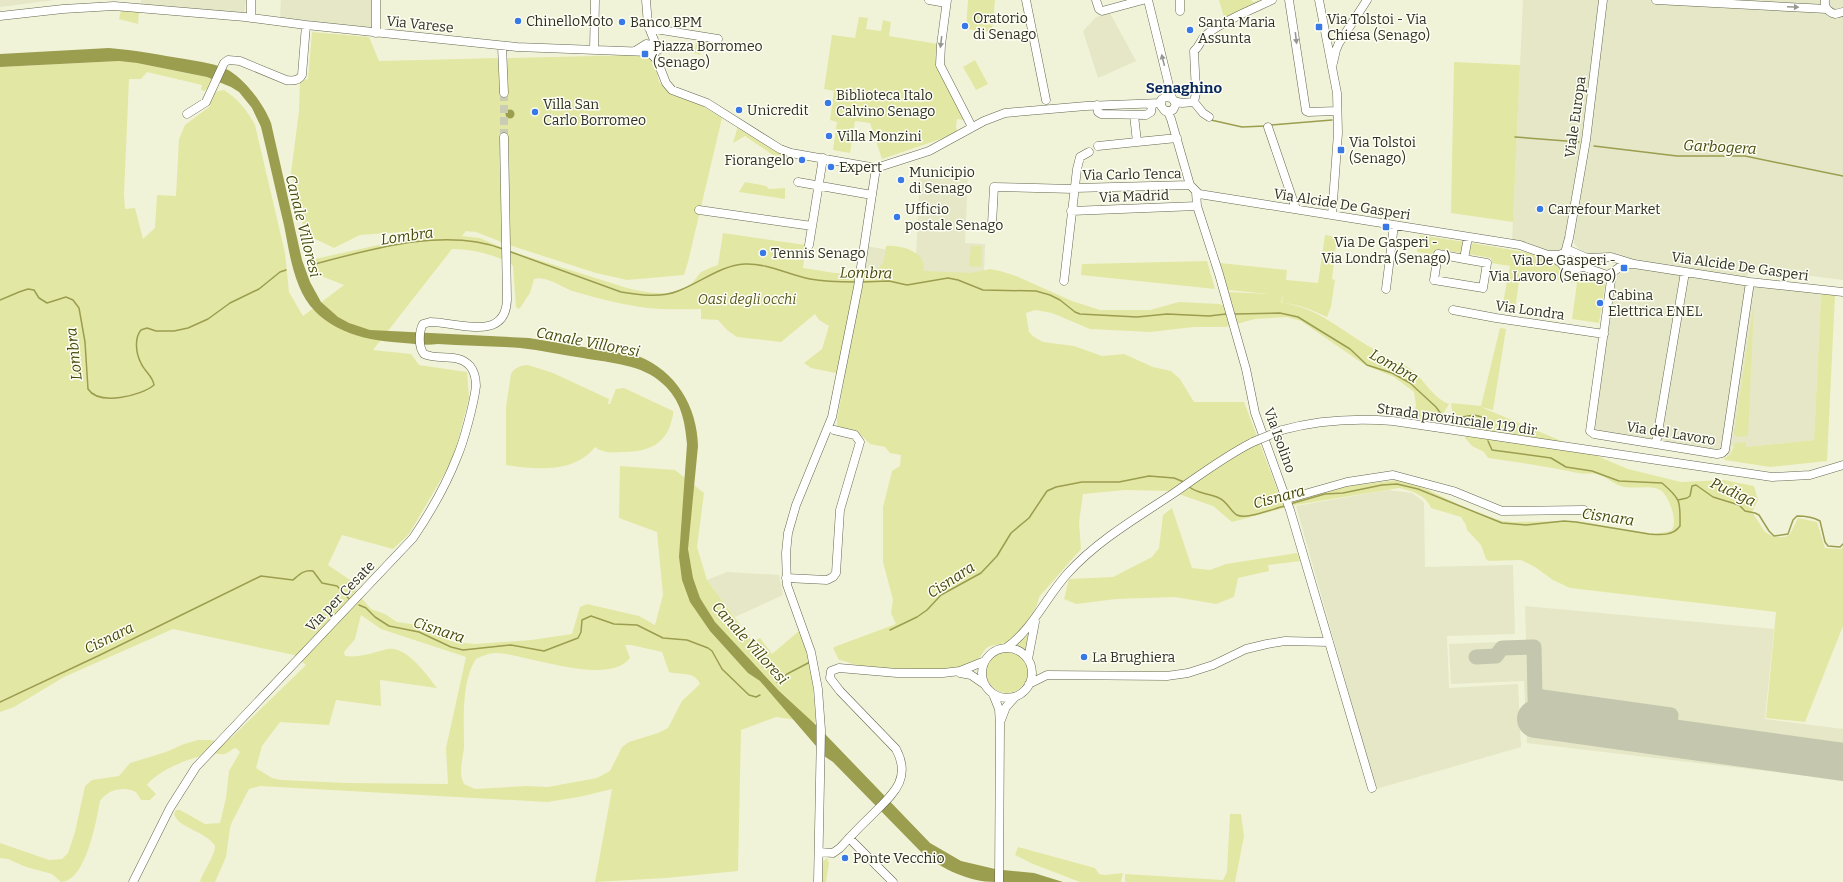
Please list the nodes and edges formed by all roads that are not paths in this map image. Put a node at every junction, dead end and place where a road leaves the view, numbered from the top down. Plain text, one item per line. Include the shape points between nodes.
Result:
1 (63, 0) edge
2 (248, 0) edge
3 (251, 0) edge
4 (376, 0) edge
5 (595, 0) edge
6 (646, 0) edge
7 (929, 0) edge
8 (1026, 0) edge
9 (1096, 0) edge
10 (1143, 0) edge
11 (1148, 0) edge
12 (1180, 0) edge
13 (1272, 0) edge
14 (1289, 0) edge
15 (1319, 0) edge
16 (1368, 0) edge
17 (1603, 0) edge
18 (1656, 0) edge
19 (1826, 0) edge
20 (946, 1) edge
21 (63, 9) junction
22 (1827, 9) junction
23 (1180, 11) dead end
24 (1843, 12) edge
25 (0, 16) edge
26 (248, 17) junction
27 (306, 25) junction
28 (649, 28) junction
29 (1325, 30) junction
30 (376, 33) junction
31 (1344, 38) junction
32 (718, 39) dead end
33 (502, 46) junction
34 (657, 46) junction
35 (594, 50) junction
36 (635, 51) junction
37 (650, 52) junction
38 (660, 65) junction
39 (1332, 69) junction
40 (504, 93) tunnel mouth
41 (1046, 100) dead end
42 (1194, 102) junction
43 (1158, 104) junction
44 (1096, 105) junction
45 (1174, 105) junction
46 (1337, 111) junction
47 (187, 114) dead end
48 (1134, 115) junction
49 (1209, 117) dead end
50 (1268, 127) dead end
51 (972, 128) junction
52 (1176, 135) junction
53 (504, 137) tunnel mouth
54 (1137, 142) junction
55 (1098, 146) dead end
56 (1089, 152) dead end
57 (823, 158) junction
58 (876, 168) junction
59 (798, 182) dead end
60 (818, 185) junction
61 (1074, 188) junction
62 (1193, 189) junction
63 (872, 195) junction
64 (1197, 206) junction
65 (1296, 209) junction
66 (699, 210) dead end
67 (1071, 211) junction
68 (1332, 215) junction
69 (992, 224) dead end
70 (1394, 225) junction
71 (812, 226) junction
72 (1468, 237) junction
73 (809, 245) dead end
74 (1569, 252) junction
75 (1548, 254) junction
76 (1614, 258) junction
77 (1464, 259) junction
78 (1561, 264) junction
79 (1634, 264) junction
80 (1612, 272) junction
81 (1685, 272) junction
82 (1064, 281) dead end
83 (1750, 282) junction
84 (1386, 289) dead end
85 (1843, 292) edge
86 (1453, 310) dead end
87 (1604, 334) junction
88 (834, 430) dead end
89 (1656, 444) junction
90 (1843, 465) edge
91 (1287, 499) junction
92 (1584, 510) dead end
93 (786, 578) junction
94 (1036, 618) junction
95 (1329, 642) junction
96 (1006, 648) junction
97 (985, 661) junction
98 (1029, 661) junction
99 (955, 672) junction
100 (1047, 675) junction
101 (984, 684) junction
102 (1029, 684) junction
103 (993, 694) junction
104 (1015, 696) junction
105 (1000, 724) junction
106 (1372, 788) dead end
107 (849, 838) junction
108 (819, 852) junction
109 (133, 882) edge
110 (818, 882) edge
111 (893, 882) edge
112 (999, 882) edge

1 - 21 street
2 - 26 street
3 - 26 street
4 - 30 street
5 - 35 street
6 - 28 street
7 - 20 street
8 - 41 street
9 - 10 street via 1102,11
45 -> 11 street
12 - 23 street
13 - 42 street via 1204,36 1194,51
14 -> 46 street via 1306,111
15 - 29 street
16 - 31 street
17 - 74 street, Viale Europa
18 -> 22 street
19 - 22 street
20 -> 51 street via 940,65
21 - 25 street, Via Varese
21 - 26 street, Via Varese via 114,6
22 - 24 street via 1835,14
26 - 27 street, Via Varese
27 - 30 street, Via Varese
27 - 47 street via 302,75 298,80 279,78 237,60 228,60 206,104
28 - 32 street
28 - 34 street
29 - 31 street via 1331,37
29 - 39 street
30 - 33 street, Via Varese
31 - 39 street via 1336,50
33 - 35 street, Via Varese
33 - 40 street
34 - 36 street via 646,44
34 - 37 street
34 - 38 street
35 - 36 street, Via Varese
36 - 37 street, Via Varese
37 - 38 street
38 - 57 street via 666,83 672,90 711,102 788,152
39 - 46 street
42 - 45 street
42 - 49 street
43 - 44 street
43 - 45 street via 1163,110
43 - 45 street via 1165,97
43 - 48 street via 1148,114
44 - 48 street via 1101,114
44 - 51 street via 1012,112
45 - 52 street
46 - 68 street
48 - 54 street
50 - 65 street
51 - 58 street via 929,151
52 - 54 street
52 - 62 street
53 - 109 street, Via per Cesate via 507,300 505,310 500,320 488,327 430,322 424,324 421,329 420,346 426,355 453,357 467,363 473,370 476,382 458,456 413,538 196,767 170,808
54 - 55 street
56 - 61 street via 1080,157
57 - 58 street
57 - 60 street
58 - 63 street
59 - 60 street
60 - 63 street
60 - 71 street
61 - 62 street, Via Carlo Tenca
61 - 67 street
61 - 69 street, Via Carlo Tenca via 994,187
62 - 64 street, Via Isolino
62 - 65 street, Via Alcide De Gasperi via 1211,197
63 - 93 street via 858,287 830,423 792,519 786,553
64 - 67 street, Via Madrid
64 - 91 street, Via Isolino via 1246,369 1260,431
65 - 68 street, Via Alcide De Gasperi
66 - 71 street
67 - 82 street
68 - 70 street, Via Alcide De Gasperi
70 - 72 street, Via Alcide De Gasperi
70 - 84 street
71 - 73 street
72 - 75 street, Via Alcide De Gasperi via 1524,246
72 - 77 street
74 - 75 street, Via Alcide De Gasperi
74 - 76 street, Via Alcide De Gasperi via 1587,258
74 - 78 street via 1561,257
75 - 78 street, Via Alcide De Gasperi
76 - 79 street, Via Alcide De Gasperi
76 - 80 street via 1616,262
77 - 77 street via 1438,254 1434,280 1483,288 1487,263
78 - 80 street, Via Alcide De Gasperi via 1567,270 1584,267
79 - 80 street, Via Alcide De Gasperi via 1625,264
79 - 81 street, Via Alcide De Gasperi
80 - 87 street, Via del Lavoro
81 - 83 street, Via Alcide De Gasperi
81 - 89 street
83 - 85 street, Via Alcide De Gasperi
83 - 89 street, Via del Lavoro via 1724,452 1717,454
86 - 87 street, Via Londra
87 - 89 street, Via del Lavoro via 1590,431 1594,434
88 - 93 street via 855,435 860,442 840,510 835,575 827,580
90 - 94 street, Strada provinciale 119 dir, bridge via 1810,475 1772,477 1393,421 1332,421 1303,425 1282,430 1253,442 1220,460 1094,548 1068,572 1050,594
91 - 92 street via 1347,482 1393,475 1453,492 1502,511
91 - 95 street, Via Isolino
93 - 108 street via 814,664 818,689 821,730
94 - 96 street, Strada provinciale 119 dir via 1019,638
94 - 98 street, Strada provinciale 119 dir via 1031,636
95 - 100 street via 1285,641 1267,644 1246,649 1188,673 1167,676
95 - 106 street, Via Isolino
96 - 97 street via 994,652
96 - 98 street via 1020,652
97 - 99 street
97 - 101 street via 982,670
98 - 100 street
98 - 102 street via 1032,676
99 - 101 street via 971,675
99 - 107 street via 897,673 839,668 831,671 830,678 840,691 892,744 902,766 901,778 895,791
100 - 102 street
101 - 103 street
102 - 104 street via 1023,692
103 - 104 street via 1006,698
103 - 105 street via 999,709
104 - 105 street via 1004,711
105 - 112 street
107 - 108 street via 833,853
107 - 111 street
108 - 110 street

